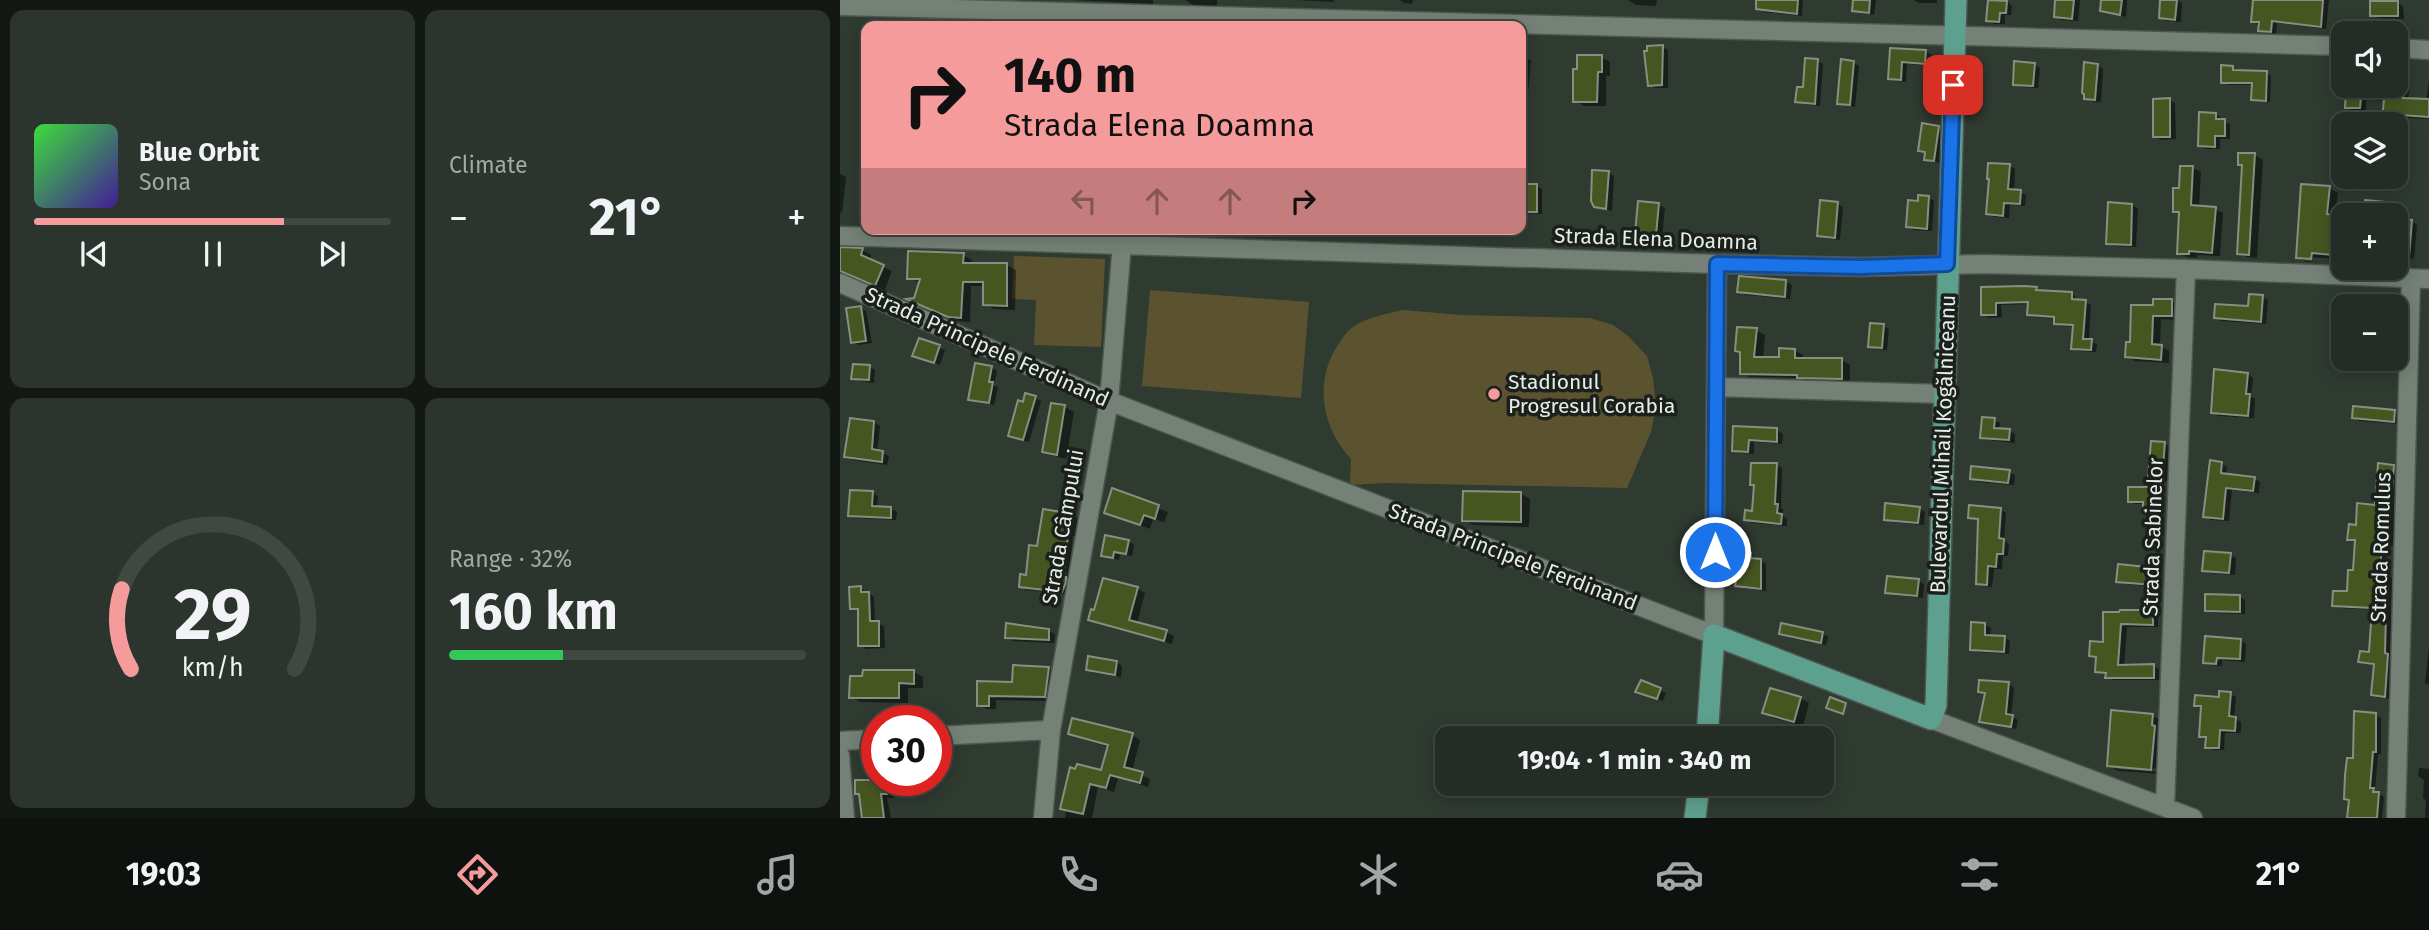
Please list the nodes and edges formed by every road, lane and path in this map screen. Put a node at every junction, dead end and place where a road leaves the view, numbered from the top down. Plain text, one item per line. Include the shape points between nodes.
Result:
1 (1956, 0) edge
2 (840, 6) edge
3 (1044, 13) edge
4 (1391, 21) edge
5 (1526, 24) edge
6 (1955, 34) junction
7 (2331, 46) edge
8 (2408, 49) edge
9 (2429, 50) edge
10 (1036, 235) edge
11 (840, 236) edge
12 (1122, 244) junction
13 (1717, 264) junction
14 (1947, 264) junction
15 (2186, 269) junction
16 (2420, 278) edge
17 (840, 283) edge
18 (1716, 387) junction
19 (1944, 394) junction
20 (1108, 401) junction
21 (1714, 635) junction
22 (1931, 719) junction
23 (1708, 726) edge
24 (1051, 730) junction
25 (952, 735) edge
26 (861, 740) edge
27 (840, 741) edge
28 (840, 755) edge
29 (1698, 796) edge
30 (2177, 813) edge
31 (845, 818) edge
32 (1043, 818) edge
33 (1695, 818) edge
34 (2396, 818) edge

1 - 6 main road, Bulevardul Mihail Kogălniceanu
2 - 3 street
3 - 4 street
5 - 6 street
6 - 7 street
6 - 14 main road, Bulevardul Mihail Kogălniceanu
8 - 9 street
10 - 11 street, Strada Elena Doamna
10 - 12 street, Strada Elena Doamna
12 - 13 street, Strada Elena Doamna
12 - 20 street, Strada Câmpului
13 - 14 street, Strada Elena Doamna
13 - 18 street
14 - 15 street, Strada Elena Doamna
14 - 19 main road, Bulevardul Mihail Kogălniceanu
15 - 16 street, Strada Elena Doamna
15 - 30 street, Strada Sabinelor
16 - 34 street, Strada Romulus
17 - 20 street, Strada Principele Ferdinand
18 - 19 street
18 - 21 street
19 - 22 main road, Bulevardul Mihail Kogălniceanu via 1936,705
20 - 21 street, Strada Principele Ferdinand
20 - 24 street, Strada Câmpului
21 - 22 main road, Strada Principele Ferdinand
21 - 23 main road
22 - 30 street, Strada Principele Ferdinand
24 - 25 street
24 - 32 street, Strada Câmpului
26 - 27 street
28 - 31 street
29 - 33 main road

